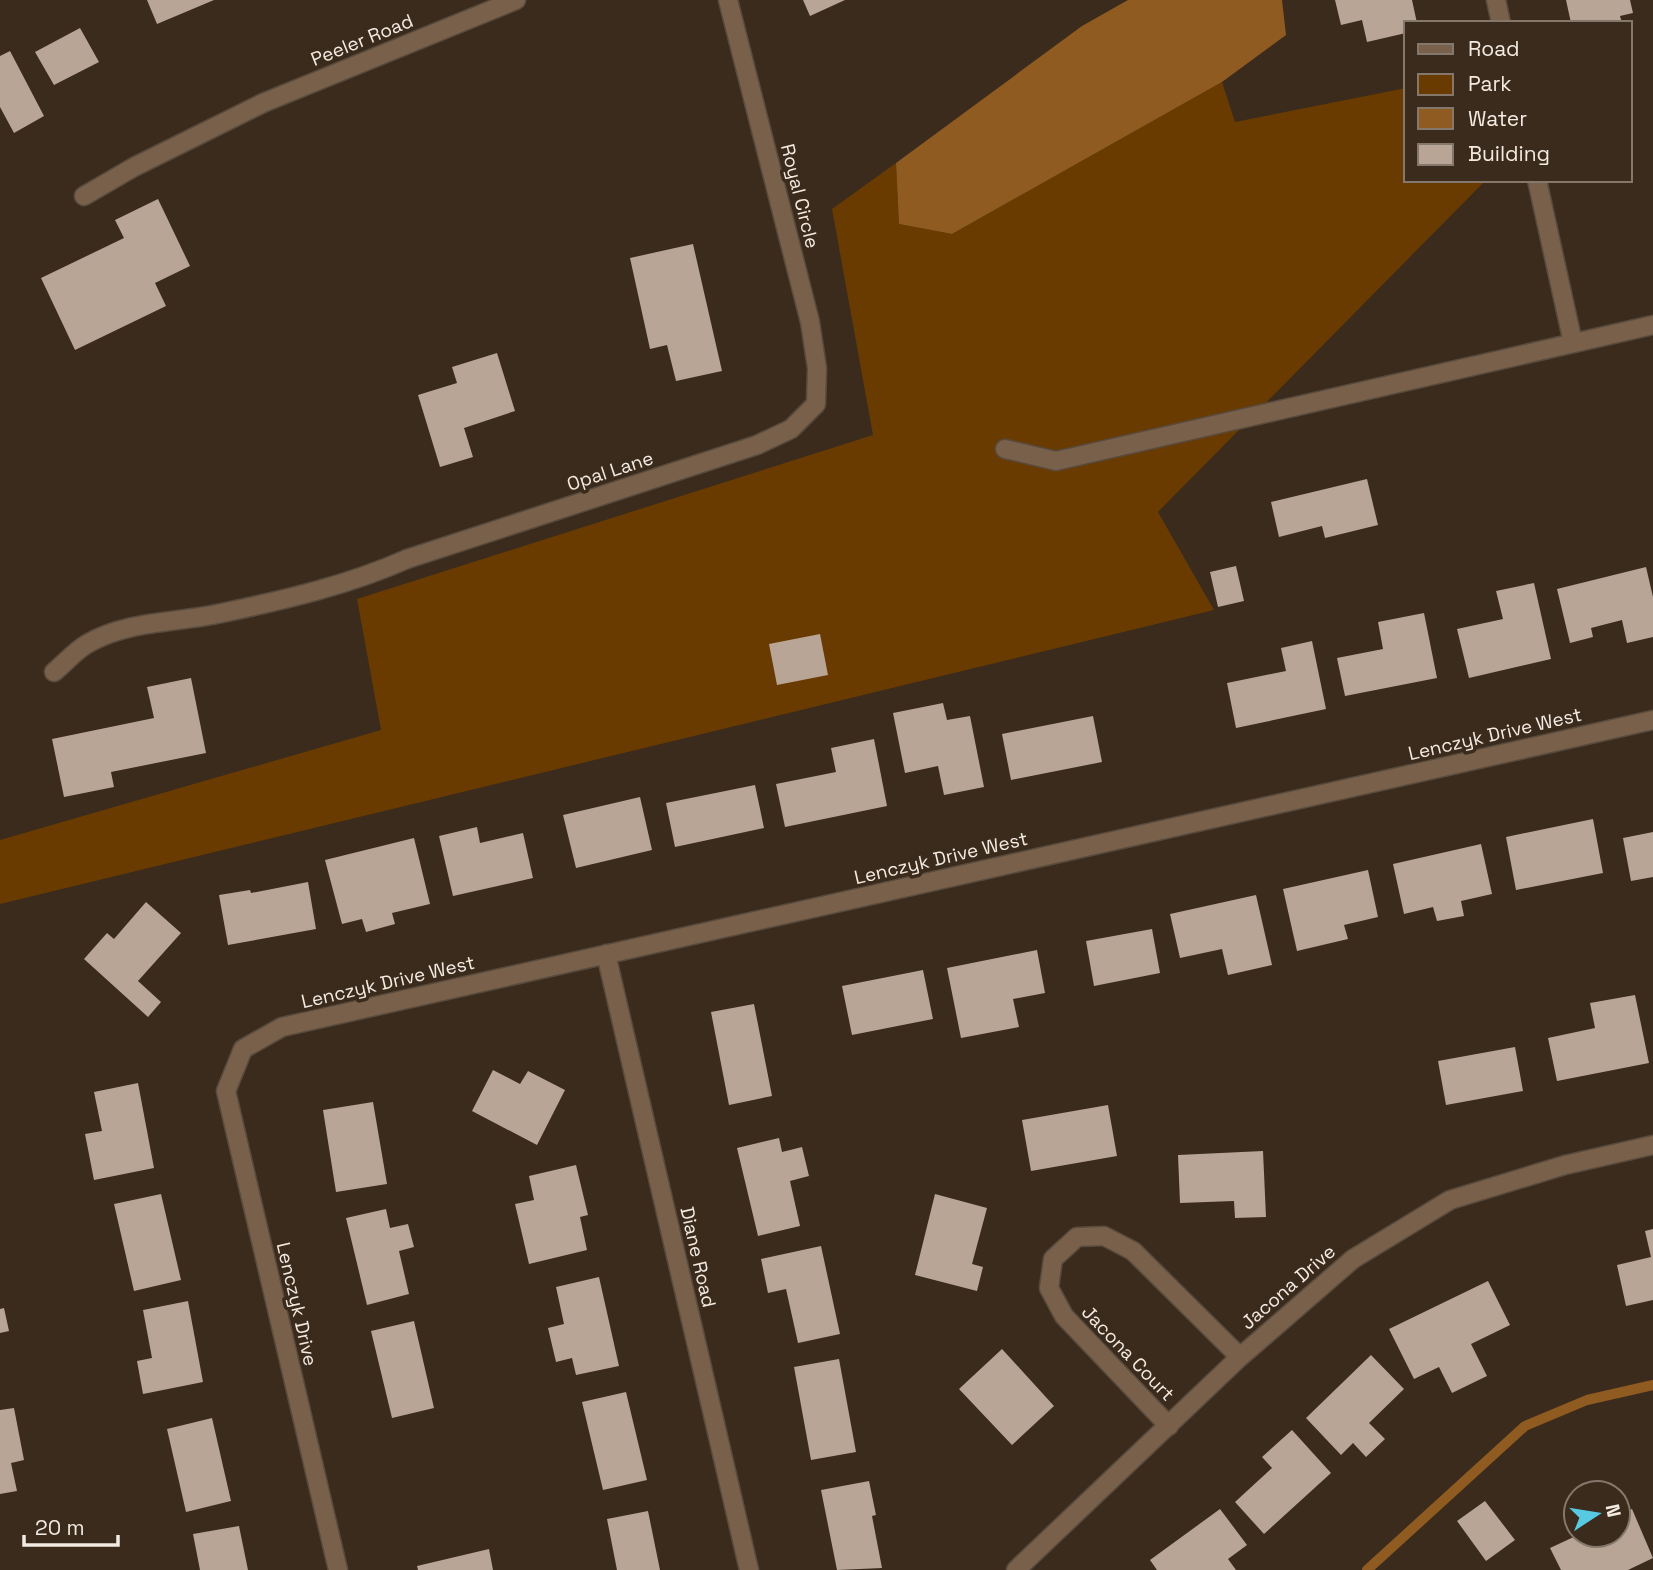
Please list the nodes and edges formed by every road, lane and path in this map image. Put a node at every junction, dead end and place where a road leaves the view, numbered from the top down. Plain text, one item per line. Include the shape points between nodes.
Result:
1 (516, 0) edge
2 (728, 0) edge
3 (1496, 0) edge
4 (1501, 21) edge
5 (1536, 182) edge
6 (83, 196) dead end
7 (1653, 325) edge
8 (1573, 342) junction
9 (816, 404) joint
10 (1005, 449) dead end
11 (54, 672) dead end
12 (1653, 720) edge
13 (606, 954) junction
14 (243, 1049) joint
15 (1653, 1145) edge
16 (1240, 1357) junction
17 (1169, 1426) junction
18 (338, 1570) edge
19 (749, 1570) edge
20 (1016, 1570) edge

1 - 6 street, Peeler Road via 263,103
2 - 9 street, Royal Circle via 810,322 817,368
3 - 4 street
5 - 8 street
7 - 8 street
8 - 10 street via 1056,461
9 - 11 street, Opal Lane via 791,429 757,445 407,559 371,575 220,614 121,629 86,644
12 - 13 street, Lenczyk Drive West
13 - 14 street, Lenczyk Drive West via 282,1027
13 - 19 street, Diane Road
14 - 18 street, Lenczyk Drive via 226,1091
15 - 16 street, Jacona Drive via 1565,1165 1450,1200 1353,1259
16 - 17 street, Jacona Drive
16 - 17 street, Jacona Court via 1133,1251 1104,1236 1077,1237 1053,1259 1049,1288 1064,1316
17 - 20 street, Jacona Drive

